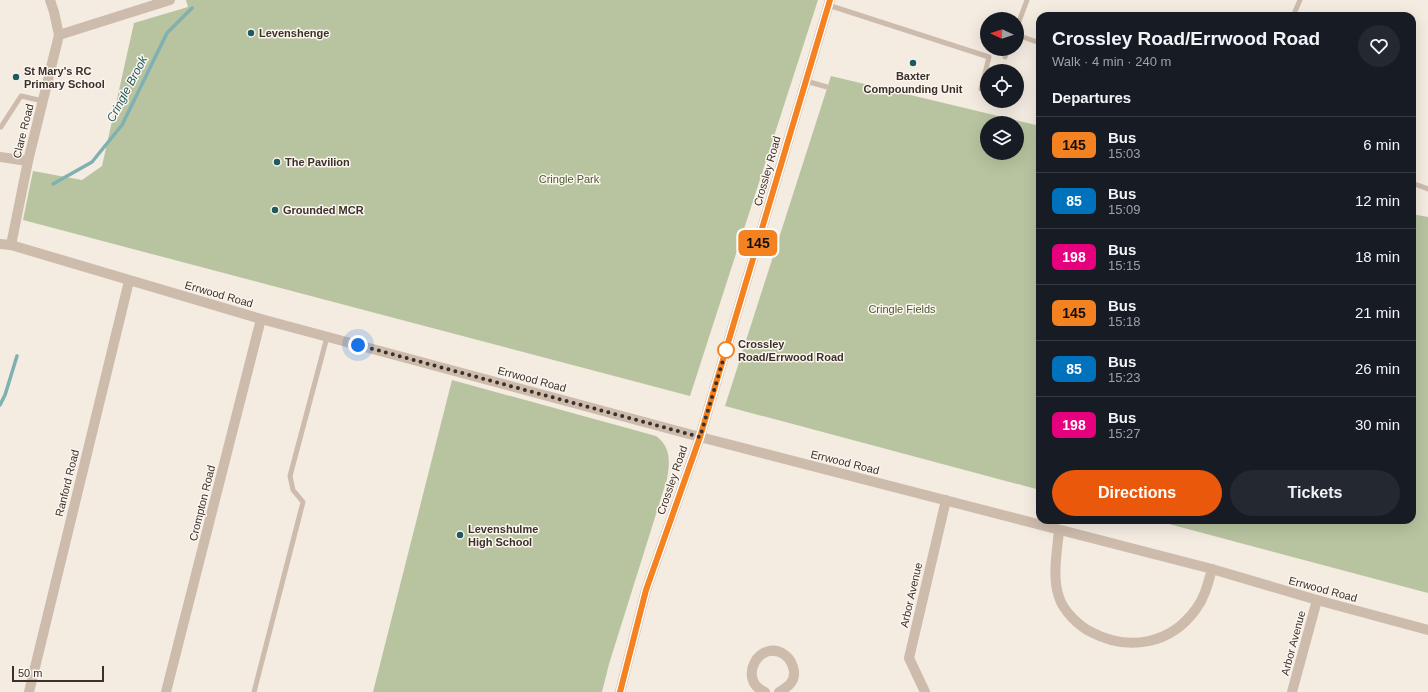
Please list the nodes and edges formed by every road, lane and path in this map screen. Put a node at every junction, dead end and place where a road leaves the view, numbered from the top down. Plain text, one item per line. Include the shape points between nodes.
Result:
1 (50, 0) edge
2 (170, 0) edge
3 (1027, 0) edge
4 (1300, 0) edge
5 (829, 2) edge
6 (1023, 12) edge
7 (1295, 12) edge
8 (58, 35) junction
9 (1024, 38) edge
10 (1036, 42) edge
11 (987, 64) edge
12 (806, 81) junction
13 (827, 87) dead end
14 (43, 101) junction
15 (1, 127) edge
16 (0, 157) edge
17 (28, 161) junction
18 (1416, 184) edge
19 (1428, 189) edge
20 (0, 244) edge
21 (10, 245) junction
22 (129, 280) junction
23 (261, 319) junction
24 (327, 337) junction
25 (700, 437) junction
26 (946, 500) junction
27 (1059, 531) junction
28 (1212, 569) junction
29 (1317, 600) junction
30 (1428, 630) edge
31 (781, 691) edge
32 (29, 692) edge
33 (166, 692) edge
34 (254, 692) edge
35 (620, 692) edge
36 (765, 692) edge
37 (925, 692) edge
38 (1292, 692) edge

1 - 8 street, Clare Road
2 - 8 street
3 - 6 lane
4 - 7 lane
5 - 11 lane via 989,57
5 - 12 street, Crossley Road
8 - 14 street, Clare Road
9 - 10 lane
12 - 13 lane
12 - 25 street, Crossley Road
14 - 15 lane via 21,96
14 - 17 street, Clare Road
16 - 17 street
17 - 21 street, Clare Road
18 - 19 lane
20 - 21 street, Errwood Road
21 - 22 street, Errwood Road
22 - 23 street, Errwood Road
22 - 32 street, Ranford Road
23 - 24 street, Errwood Road
23 - 33 street, Crompton Road
24 - 25 street, Errwood Road
24 - 34 lane via 290,476 293,490 303,502
25 - 26 street, Errwood Road
25 - 35 street, Crossley Road via 646,590
26 - 27 street, Errwood Road
26 - 37 street, Arbor Avenue via 909,658
27 - 28 street, Errwood Road
27 - 28 street via 1055,570 1059,598 1069,614 1085,629 1103,638 1122,642 1148,642 1167,635 1196,609 1206,591
28 - 29 street, Errwood Road
29 - 30 street, Errwood Road
29 - 38 street, Arbor Avenue
31 - 36 street via 792,682 794,668 787,657 775,651 762,654 756,659 751,672 756,686

